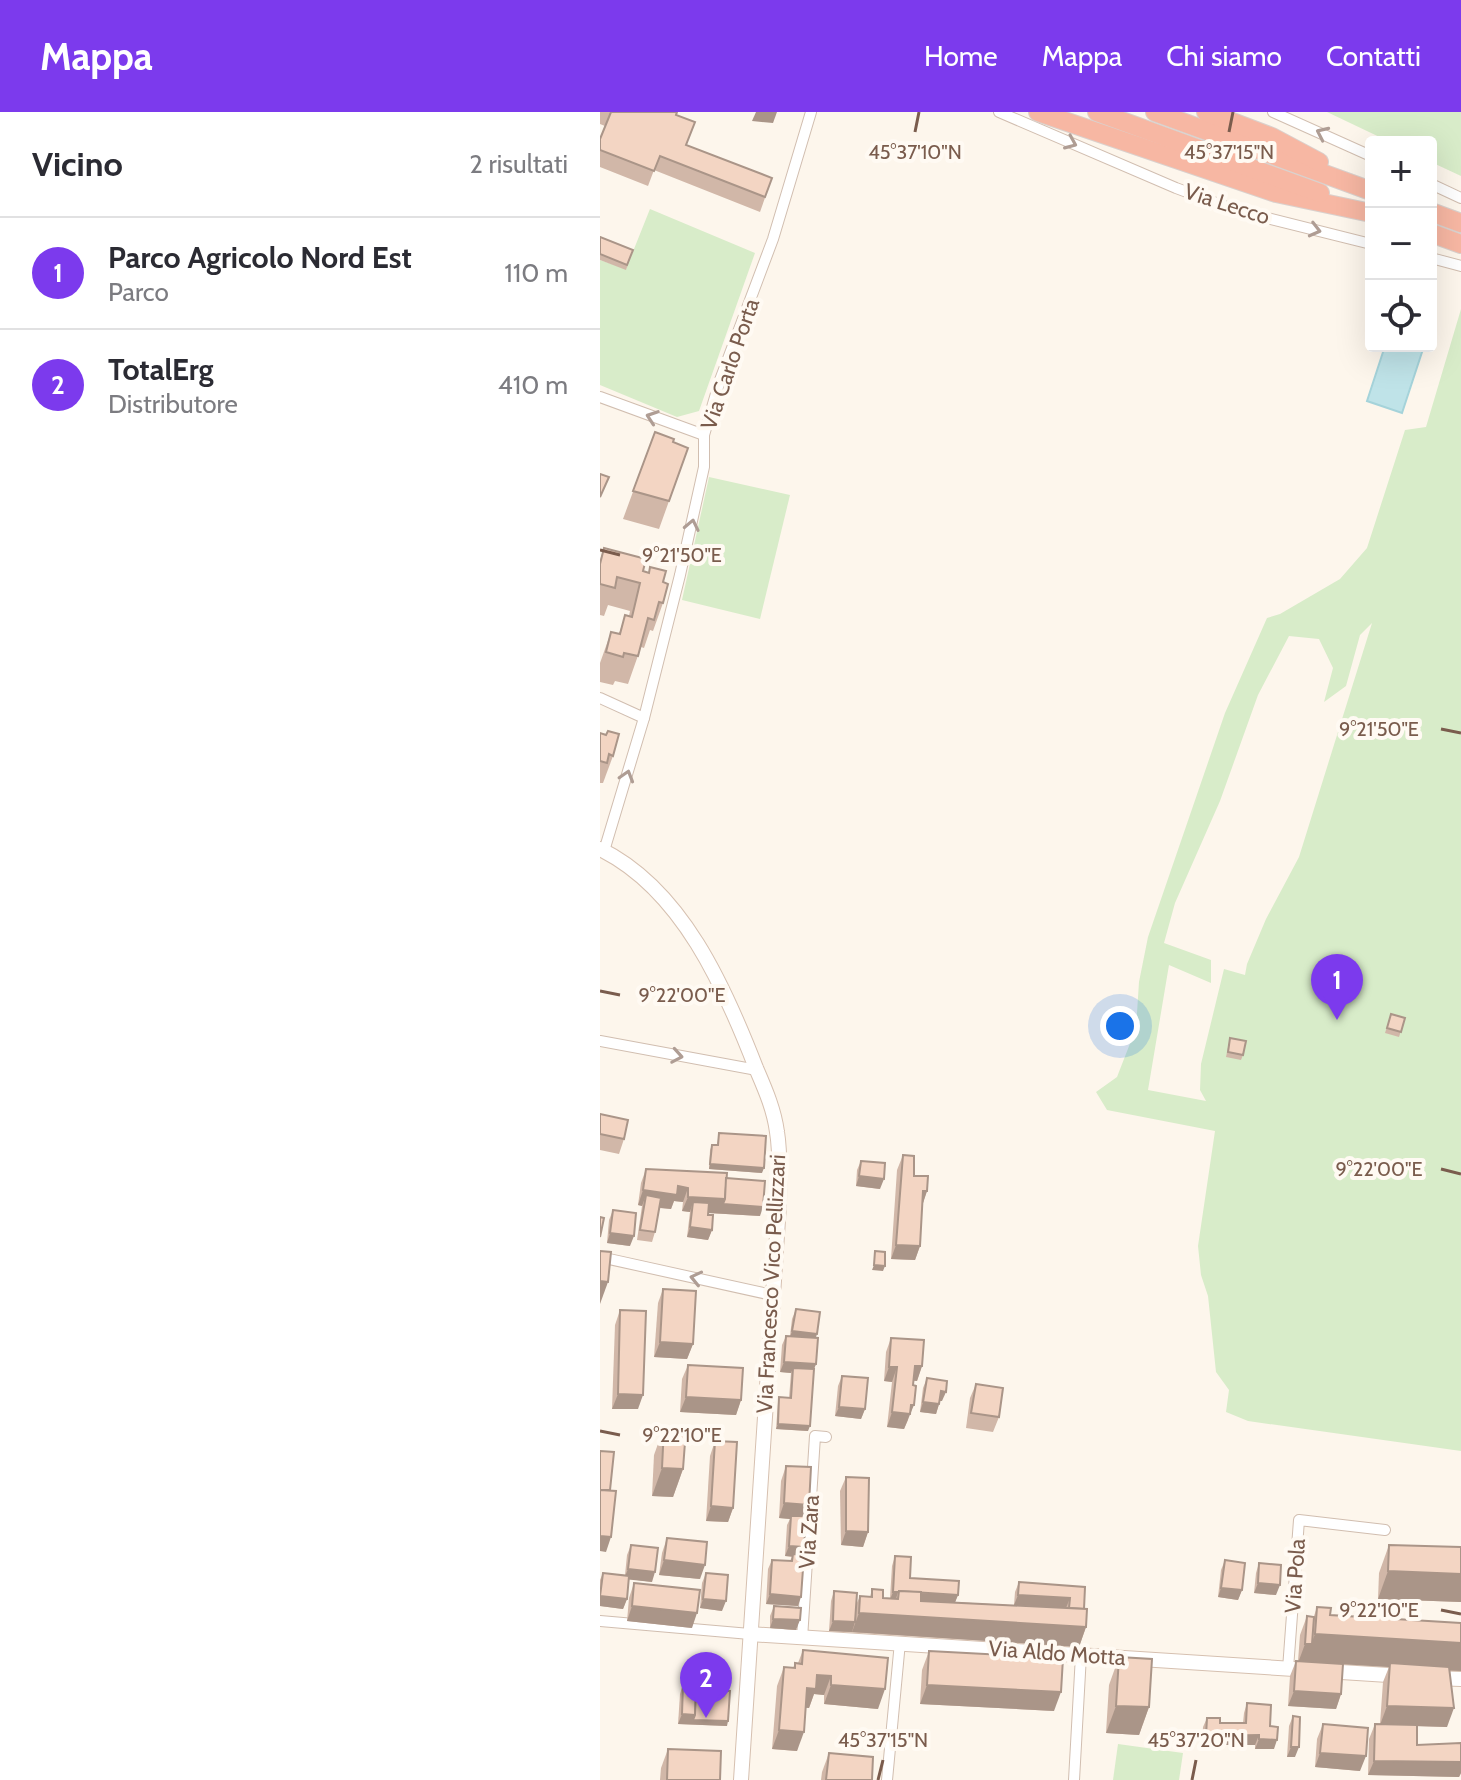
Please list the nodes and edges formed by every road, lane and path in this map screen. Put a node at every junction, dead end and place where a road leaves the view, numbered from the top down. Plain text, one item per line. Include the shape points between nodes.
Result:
1 (811, 112) edge
2 (999, 112) edge
3 (1038, 112) edge
4 (1097, 112) edge
5 (1155, 112) edge
6 (1206, 112) edge
7 (1273, 112) edge
8 (1365, 153) edge
9 (1365, 187) edge
10 (1437, 187) edge
11 (1365, 188) edge
12 (1461, 198) edge
13 (1365, 210) edge
14 (1365, 211) edge
15 (1437, 214) edge
16 (1461, 223) edge
17 (1437, 235) edge
18 (1365, 242) edge
19 (1461, 244) edge
20 (1437, 260) edge
21 (1461, 266) edge
22 (600, 397) edge
23 (704, 435) junction
24 (600, 698) edge
25 (644, 718) junction
26 (602, 850) edge
27 (600, 1041) edge
28 (757, 1070) junction
29 (600, 1257) edge
30 (772, 1295) junction
31 (826, 1437) dead end
32 (1385, 1530) dead end
33 (600, 1621) edge
34 (750, 1634) junction
35 (802, 1639) junction
36 (900, 1642) junction
37 (1081, 1655) junction
38 (1288, 1669) junction
39 (1461, 1679) edge
40 (741, 1780) edge
41 (887, 1780) edge
42 (1074, 1780) edge

1 - 23 street, Via Carlo Porta
2 -> 18 street, Via Lecco via 1235,210
3 - 14 highway via 1276,193
4 - 13 highway
5 - 11 highway
6 - 9 highway via 1272,137
8 -> 7 street
10 - 12 street
15 - 16 highway
17 - 19 highway
20 - 21 street
23 -> 22 street
25 -> 23 street, Via Carlo Porta via 704,467
24 - 25 street
26 -> 25 street, Via Carlo Porta
26 - 28 street, Via Francesco Vico Pellizzari via 657,892 685,925 735,1014
27 -> 28 street
28 - 30 street, Via Francesco Vico Pellizzari via 773,1109 778,1145
30 -> 29 street
30 - 34 street, Via Francesco Vico Pellizzari
31 - 35 street, Via Zara via 815,1436
32 - 38 street, Via Pola via 1299,1520
33 - 34 street
34 - 35 street, Via Aldo Motta
34 - 40 street, Via Francesco Vico Pellizzari
35 - 36 street, Via Aldo Motta
36 - 37 street, Via Aldo Motta
36 - 41 street
37 - 38 street, Via Aldo Motta
37 - 42 street
38 - 39 street, Via Aldo Motta

